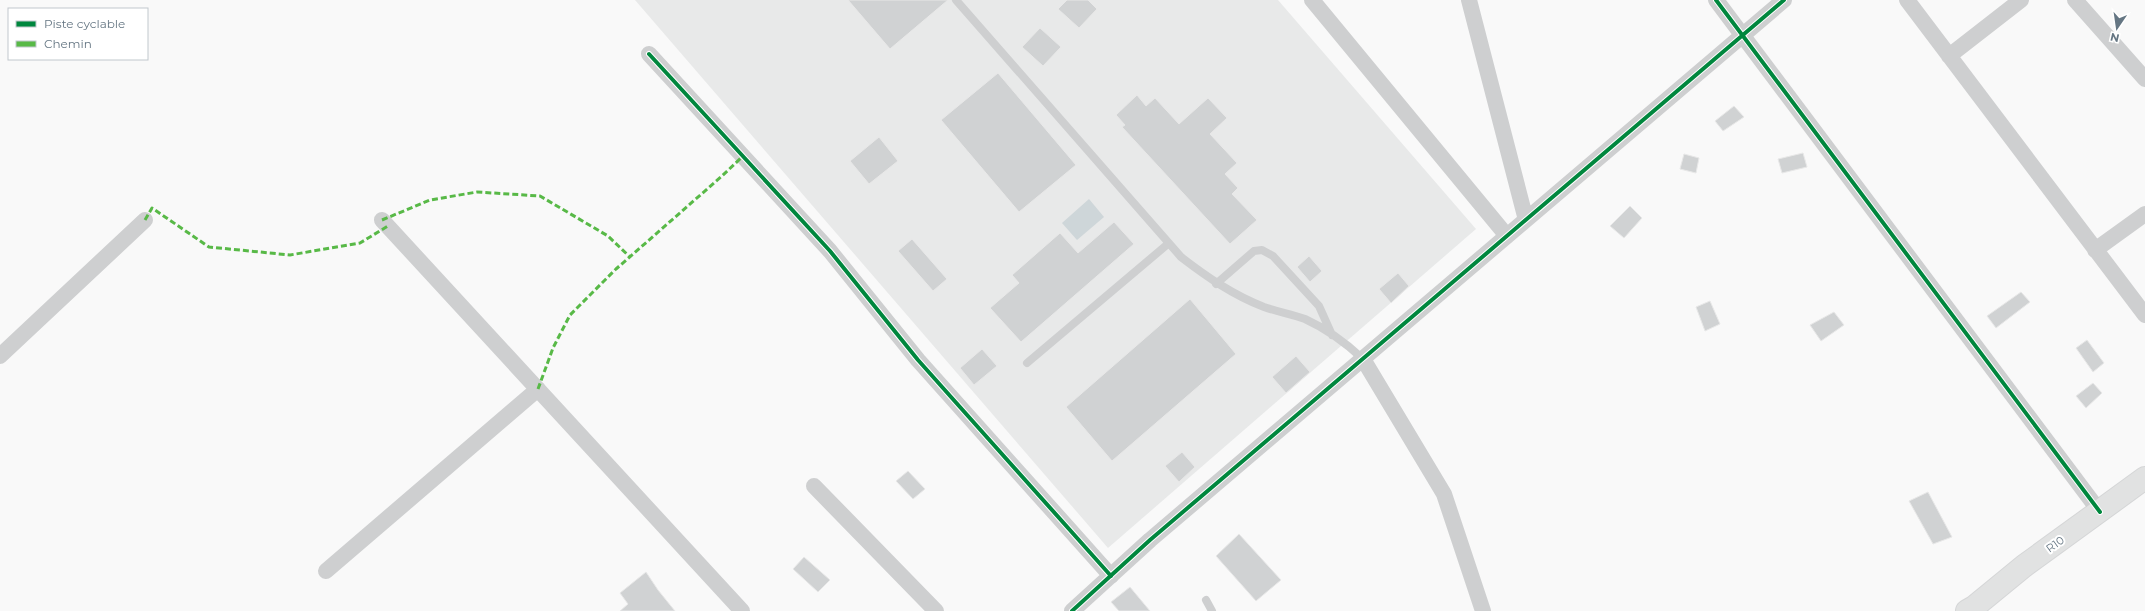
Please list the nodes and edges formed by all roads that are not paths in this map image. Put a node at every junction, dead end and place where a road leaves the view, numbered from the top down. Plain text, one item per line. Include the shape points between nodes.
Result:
1 (956, 0) edge
2 (1312, 0) edge
3 (1469, 0) edge
4 (1716, 0) edge
5 (1784, 0) edge
6 (1907, 0) edge
7 (2022, 0) edge
8 (2075, 0) edge
9 (1742, 36) junction
10 (649, 54) dead end
11 (1949, 56) junction
12 (2145, 79) edge
13 (2145, 214) edge
14 (145, 220) dead end
15 (382, 220) dead end
16 (1526, 220) junction
17 (1508, 236) junction
18 (1169, 243) junction
19 (2095, 250) junction
20 (1216, 284) junction
21 (2145, 315) edge
22 (1332, 335) junction
23 (0, 356) edge
24 (1363, 359) junction
25 (1027, 363) dead end
26 (538, 389) junction
27 (2145, 478) edge
28 (814, 486) dead end
29 (2100, 512) junction
30 (326, 571) dead end
31 (1111, 576) junction
32 (1206, 600) dead end
33 (1081, 608) edge
34 (1973, 610) edge
35 (742, 611) edge
36 (936, 611) edge
37 (1212, 611) edge
38 (1483, 611) edge

1 - 18 lane
2 - 17 street
3 - 16 street
4 - 9 street
5 - 9 street
6 - 11 street
7 - 11 street
8 - 12 street
9 - 16 street
9 - 29 street
10 - 31 street via 830,251 918,360
11 - 19 street
13 - 19 street
14 - 23 street
15 - 26 street
16 - 17 street
17 - 24 street
18 - 20 lane via 1181,257
18 - 25 lane
19 - 21 street
20 - 22 lane via 1265,307 1305,319
20 - 22 lane via 1254,251 1262,250 1273,256 1320,306
22 - 24 lane via 1346,342
24 - 31 street
24 - 38 street via 1444,494
26 - 30 street
26 - 35 street
27 - 29 main road, R10
28 - 36 street
29 - 34 main road, R10 via 2024,566
31 - 33 street
32 - 37 lane

